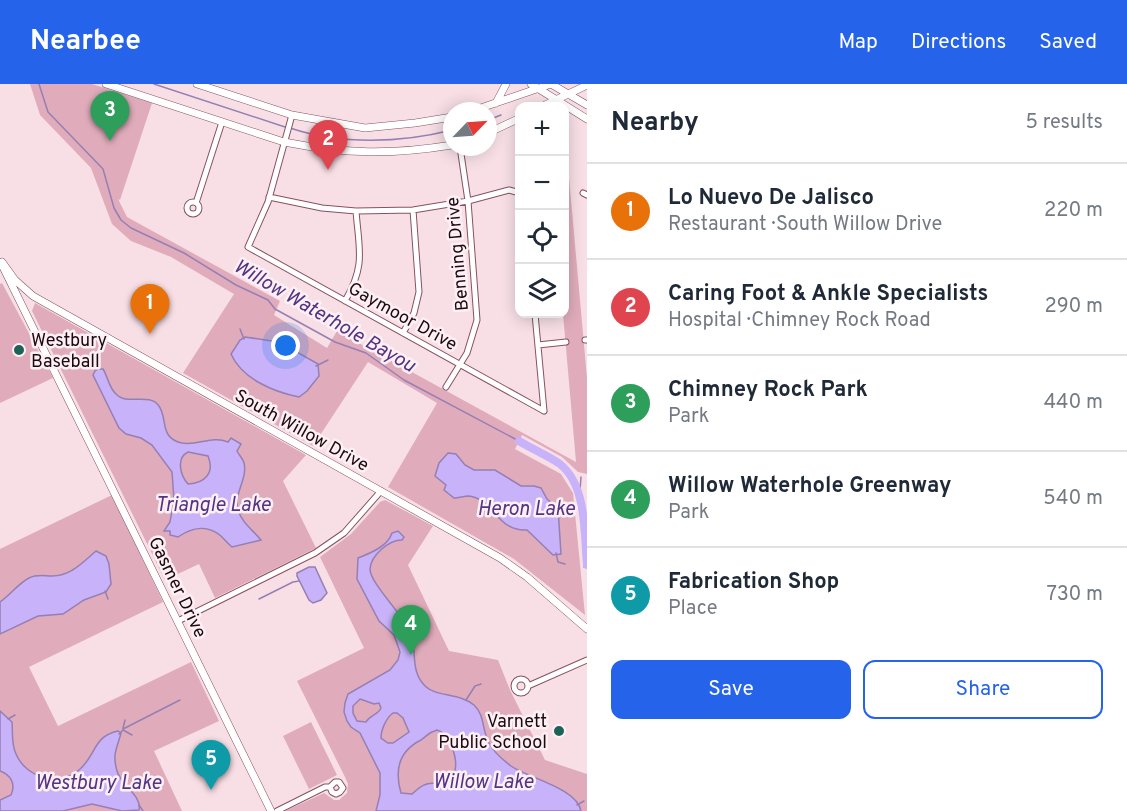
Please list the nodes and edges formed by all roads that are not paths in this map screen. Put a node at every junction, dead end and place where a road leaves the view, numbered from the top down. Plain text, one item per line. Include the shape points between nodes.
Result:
1 (106, 84) edge
2 (197, 84) edge
3 (506, 84) edge
4 (531, 84) edge
5 (551, 84) edge
6 (587, 85) edge
7 (538, 89) junction
8 (567, 94) junction
9 (555, 100) junction
10 (497, 102) edge
11 (551, 102) edge
12 (497, 104) edge
13 (587, 105) edge
14 (291, 118) junction
15 (443, 118) edge
16 (587, 118) edge
17 (515, 120) edge
18 (222, 122) junction
19 (497, 129) edge
20 (285, 139) junction
21 (443, 147) edge
22 (461, 156) edge
23 (515, 192) edge
24 (269, 197) junction
25 (468, 201) junction
26 (196, 203) dead end
27 (412, 210) junction
28 (356, 211) junction
29 (1, 260) edge
30 (33, 296) junction
31 (345, 301) junction
32 (26, 311) junction
33 (535, 318) edge
34 (403, 333) junction
35 (566, 342) dead end
36 (538, 345) junction
37 (460, 365) junction
38 (446, 387) dead end
39 (381, 490) junction
40 (178, 621) junction
41 (587, 629) edge
42 (587, 660) edge
43 (528, 686) dead end
44 (330, 787) dead end
45 (271, 811) edge
46 (277, 811) edge

1 - 18 street
2 - 14 street
3 - 10 street
4 - 7 street
5 - 7 street
5 - 8 street
6 - 8 street
7 - 9 street
7 - 12 street
8 - 9 street
8 - 13 street
9 - 11 street
9 - 16 street
14 - 15 street via 365,128
14 - 20 street
17 - 19 street
18 - 20 street
18 - 26 street
20 - 21 street via 329,150 378,154
20 - 24 street
22 - 25 street, Benning Drive
23 - 25 street
24 - 28 street
24 - 31 street, Gaymoor Drive via 248,247
25 - 27 street
25 - 37 street, Benning Drive via 477,320 472,343
27 - 28 street
27 - 34 street via 419,292
28 - 31 street via 360,269
29 - 30 street, South Willow Drive
29 - 32 street, Gasmer Drive
30 - 32 street via 25,304
30 - 39 street, South Willow Drive
31 - 34 street, Gaymoor Drive
32 - 40 street, Gasmer Drive
33 - 36 street
34 - 37 street, Gaymoor Drive
35 - 36 street
36 - 37 street, Gaymoor Drive via 544,411
37 - 38 street, Benning Drive
39 - 40 street via 344,533 315,553
39 - 41 street, South Willow Drive via 500,558
40 - 45 street, Gasmer Drive
42 - 43 street
44 - 46 street

